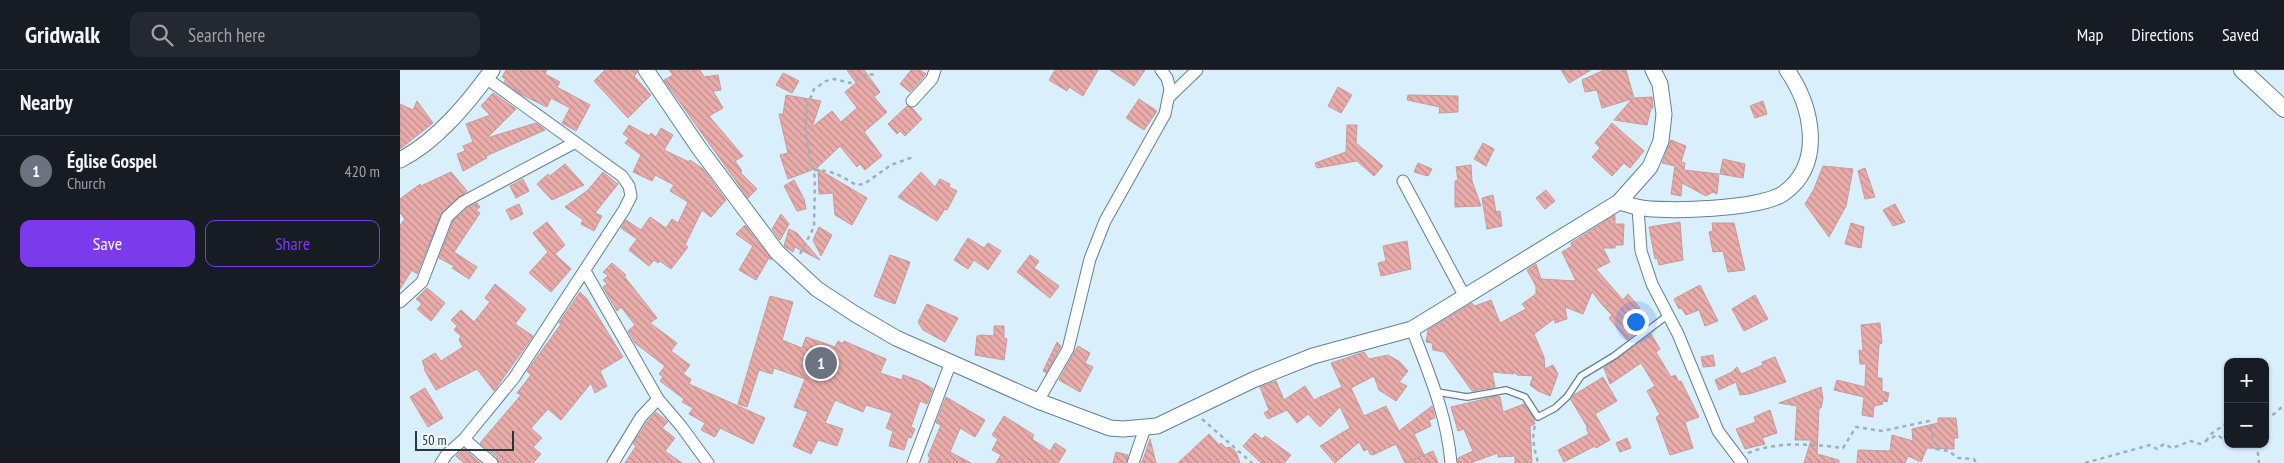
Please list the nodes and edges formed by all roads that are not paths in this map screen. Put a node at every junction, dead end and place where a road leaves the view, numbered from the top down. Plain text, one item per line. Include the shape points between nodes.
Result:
1 (646, 70) edge
2 (935, 70) edge
3 (1160, 70) edge
4 (1197, 70) edge
5 (1653, 70) edge
6 (1787, 70) edge
7 (2242, 70) edge
8 (489, 74) edge
9 (1170, 96) junction
10 (912, 101) dead end
11 (2284, 110) edge
12 (574, 143) junction
13 (400, 160) edge
14 (1403, 181) dead end
15 (1619, 202) junction
16 (1638, 208) junction
17 (585, 271) junction
18 (1465, 297) junction
19 (400, 302) edge
20 (1668, 315) junction
21 (1412, 329) junction
22 (951, 362) junction
23 (1436, 392) junction
24 (658, 399) junction
25 (1038, 401) junction
26 (1145, 428) junction
27 (464, 439) junction
28 (1739, 460) edge
29 (441, 463) edge
30 (492, 463) edge
31 (613, 463) edge
32 (708, 463) edge
33 (913, 463) edge
34 (1133, 463) edge
35 (1451, 463) edge

1 - 22 street via 699,148 778,252 817,289 855,314 896,338
2 - 10 street via 932,79
3 - 9 street via 1167,78
4 - 9 street
5 - 15 street via 1660,84 1664,114 1661,141 1650,167
6 - 16 street via 1809,118 1811,142 1806,166 1783,194 1769,201 1742,206
7 - 11 main road
8 - 12 street
8 - 13 street via 445,125
9 - 25 street via 1159,128 1105,221 1090,259 1068,349
12 - 17 street via 622,176 631,196
12 - 19 street via 455,209 447,217 422,282
14 - 18 street
15 - 16 street
15 - 18 street
16 - 20 street via 1641,251 1652,284
17 - 24 street
17 - 27 street via 514,378
18 - 21 street
20 - 23 lane via 1582,376 1567,397 1538,417 1525,397 1506,390 1467,397
20 - 28 street via 1718,431
21 - 23 street
21 - 26 street via 1313,356 1252,380 1157,426
22 - 25 street
22 - 33 street
23 - 35 street via 1449,433
24 - 31 street via 641,417
24 - 32 street
25 - 26 street via 1110,428
26 - 34 street
27 - 29 street
27 - 30 street

